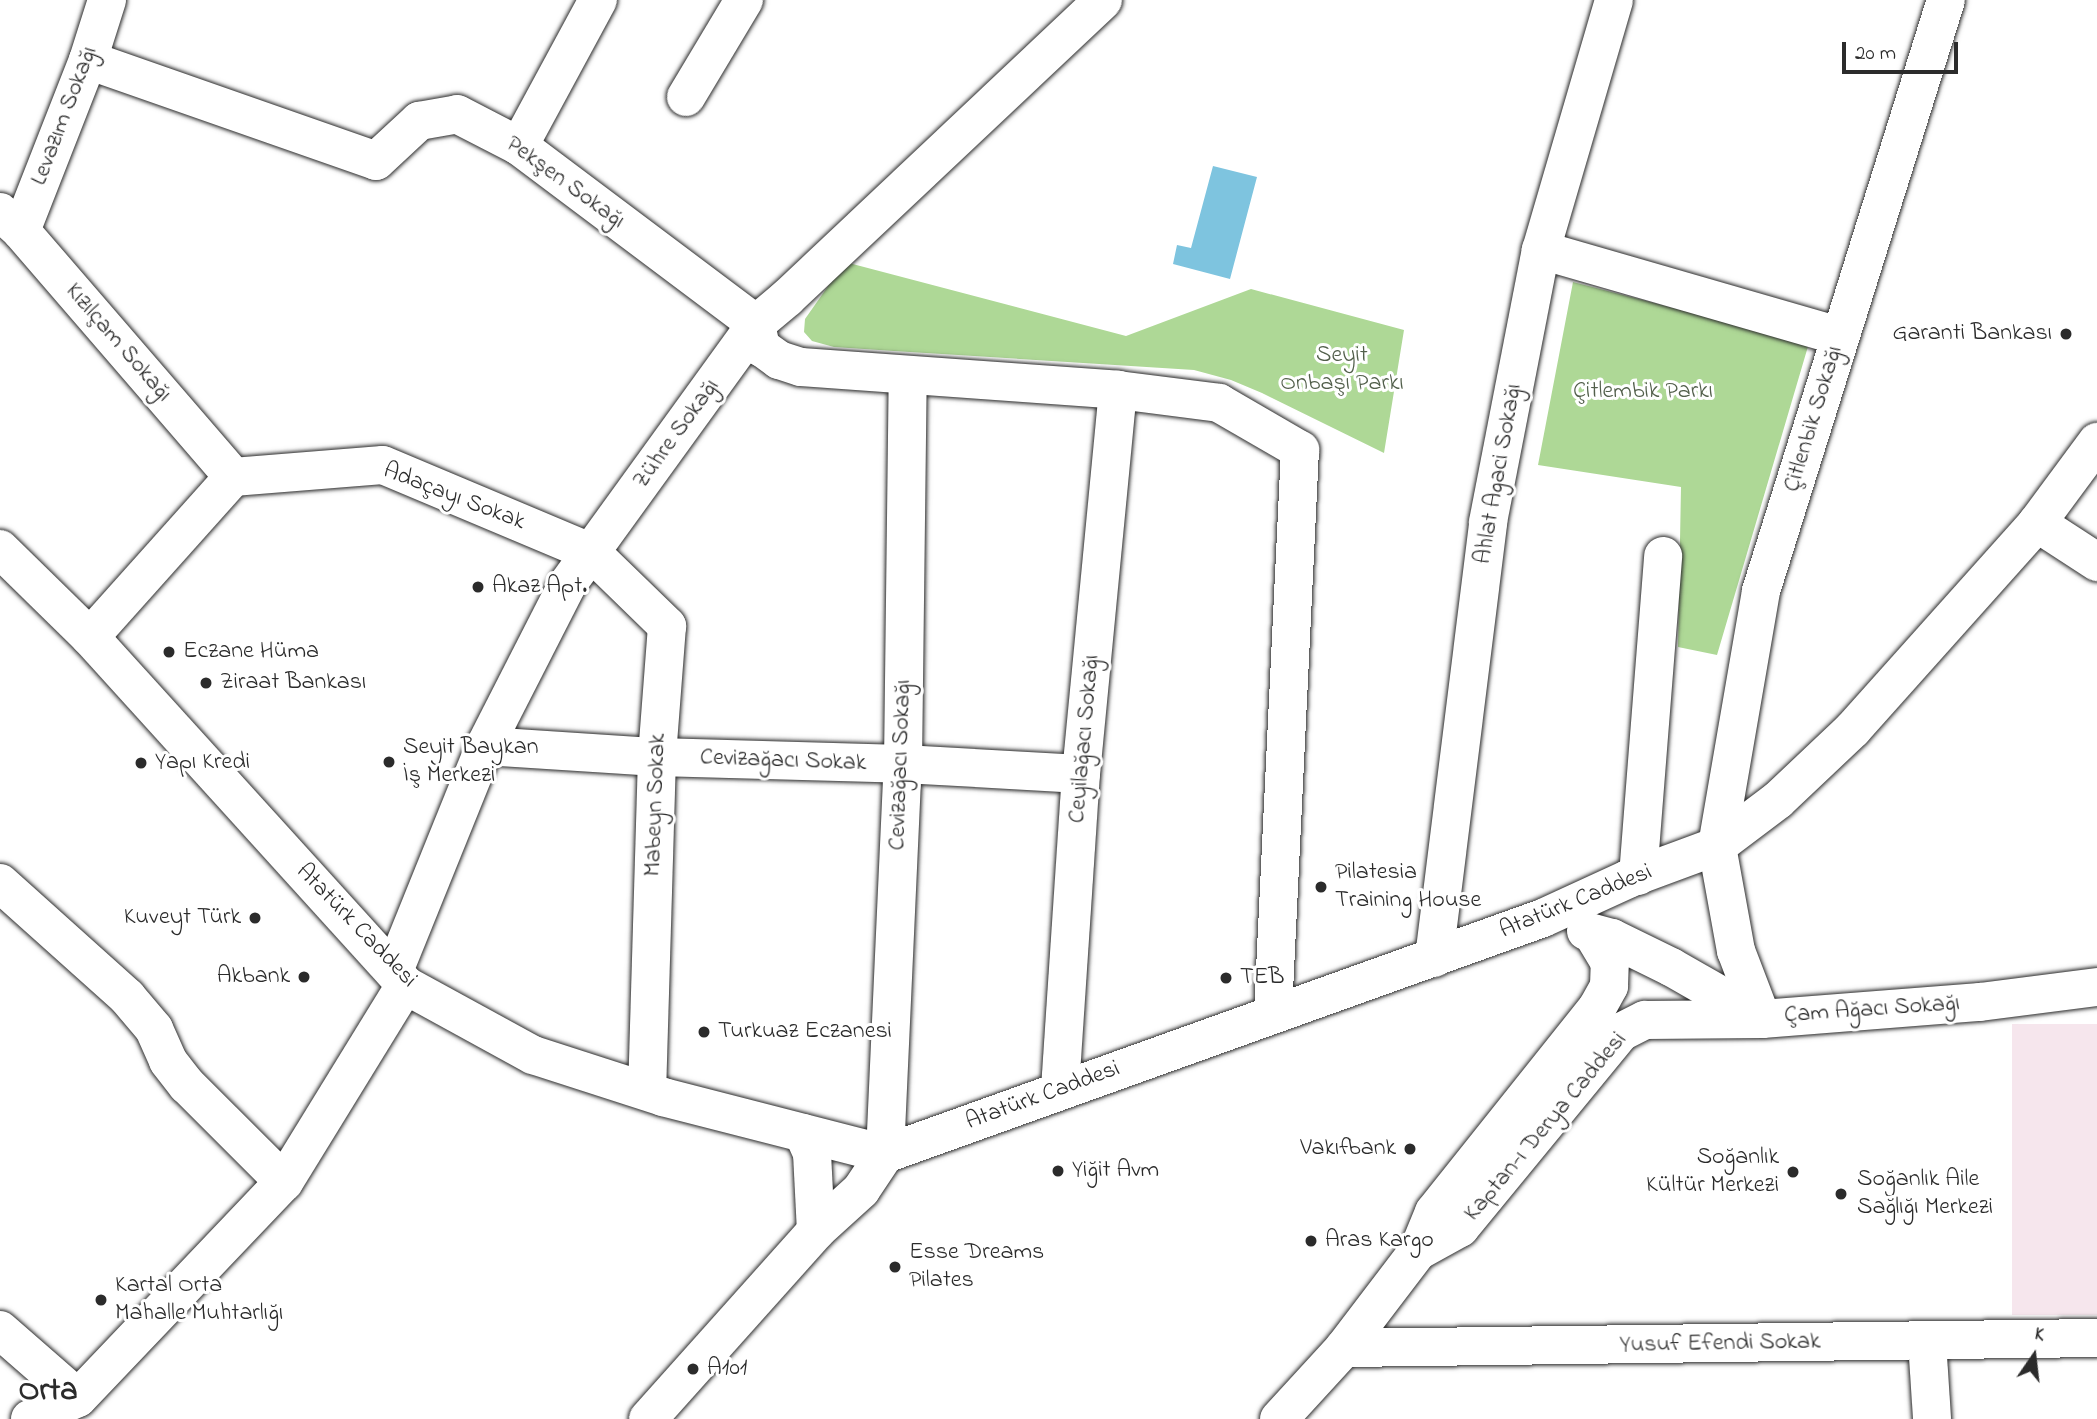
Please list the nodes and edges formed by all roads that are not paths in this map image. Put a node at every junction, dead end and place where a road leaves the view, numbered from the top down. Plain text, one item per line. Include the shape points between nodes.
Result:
1 (107, 0) edge
2 (598, 0) edge
3 (744, 0) edge
4 (1103, 0) edge
5 (1614, 0) edge
6 (1946, 0) edge
7 (88, 60) junction
8 (685, 97) dead end
9 (519, 146) junction
10 (11, 221) edge
11 (1541, 250) junction
12 (755, 324) junction
13 (1839, 336) junction
14 (908, 376) junction
15 (1118, 390) junction
16 (2097, 442) edge
17 (233, 477) junction
18 (2037, 523) junction
19 (0, 549) edge
20 (592, 553) junction
21 (1663, 556) dead end
22 (2097, 562) edge
23 (90, 637) junction
24 (485, 746) junction
25 (657, 757) junction
26 (903, 764) junction
27 (1081, 774) junction
28 (1717, 846) junction
29 (1638, 876) junction
30 (0, 883) edge
31 (1543, 919) junction
32 (1592, 933) junction
33 (1434, 958) junction
34 (400, 978) junction
35 (2097, 987) edge
36 (1273, 1013) junction
37 (1762, 1018) junction
38 (1060, 1089) junction
39 (647, 1090) junction
40 (803, 1133) junction
41 (885, 1154) junction
42 (284, 1182) junction
43 (816, 1231) junction
44 (1418, 1251) junction
45 (0, 1330) edge
46 (2097, 1338) edge
47 (1927, 1341) junction
48 (1344, 1348) junction
49 (78, 1398) junction
50 (0, 1408) edge
51 (12, 1419) edge
52 (30, 1419) edge
53 (648, 1419) edge
54 (1279, 1419) edge
55 (1932, 1419) edge

1 - 7 street, Levazım Sokağı
2 - 9 street
3 - 8 street
4 - 12 street, Zühre Sokağı
5 - 11 street, Ahlat Agaci Sokağı
6 - 13 street, Çitlenbik Sokağı
7 - 9 street, Pekşen Sokağı via 376,160 419,121 457,114
7 - 10 street, Levazım Sokağı
9 - 12 street, Pekşen Sokağı
10 - 17 street, Kızılçam Sokağı
11 - 13 street
11 - 33 street, Ahlat Agaci Sokağı via 1488,522
12 - 14 street via 761,347 779,360 801,367
12 - 20 street, Zühre Sokağı
13 - 28 street, Çitlenbik Sokağı via 1761,591
14 - 15 street
14 - 26 street, Cevizağacı Sokağı
15 - 27 street, Ceyilağacı Sokağı
15 - 36 street via 1219,403 1300,450
16 - 18 street, Atatürk Caddesi
17 - 20 street, Adaçayı Sokak via 383,465
17 - 23 street
18 - 22 street
18 - 28 street, Atatürk Caddesi via 1853,729 1779,800
19 - 23 street, Atatürk Caddesi
20 - 24 street, Zühre Sokağı via 567,585
20 - 25 street, Mabeyn Sokak via 667,626
21 - 29 street
23 - 34 street, Atatürk Caddesi
24 - 25 street, Cevizağacı Sokak
24 - 34 street, Zühre Sokağı
25 - 26 street, Cevizağacı Sokak
25 - 39 street, Mabeyn Sokak
26 - 27 street, Cevizağacı Sokak
26 - 41 street, Cevizağacı Sokağı
27 - 38 street, Ceyilağacı Sokağı
28 - 29 street, Atatürk Caddesi
28 - 37 street via 1736,951
29 - 31 street, Atatürk Caddesi
30 - 42 street via 127,998 154,1029 168,1061 187,1085
31 - 32 street, Çam Ağacı Sokağı
31 - 33 street, Atatürk Caddesi
32 - 37 street, Çam Ağacı Sokağı via 1671,967
32 - 44 street, Kaptan-ı Derya Caddesi via 1610,963 1609,986 1597,1008 1434,1212
33 - 36 street, Atatürk Caddesi
34 - 39 street, Atatürk Caddesi via 533,1055
34 - 42 street, Zühre Sokağı
35 - 37 street, Çam Ağacı Sokağı via 1980,1002
36 - 38 street, Atatürk Caddesi
37 - 44 street, Kaptan-ı Derya Caddesi via 1645,1020 1621,1032 1460,1228
38 - 41 street, Atatürk Caddesi
39 - 40 street, Atatürk Caddesi
40 - 41 street, Atatürk Caddesi
40 - 43 street via 812,1153
41 - 43 street via 861,1190
42 - 49 street, Zühre Sokağı
43 - 53 street
44 - 48 street, Kaptan-ı Derya Caddesi
45 - 49 street
46 - 47 street, Yusuf Efendi Sokak
47 - 48 street, Yusuf Efendi Sokak
47 - 55 street
48 - 54 street, Kaptan-ı Derya Caddesi
49 - 52 street
50 - 51 street

